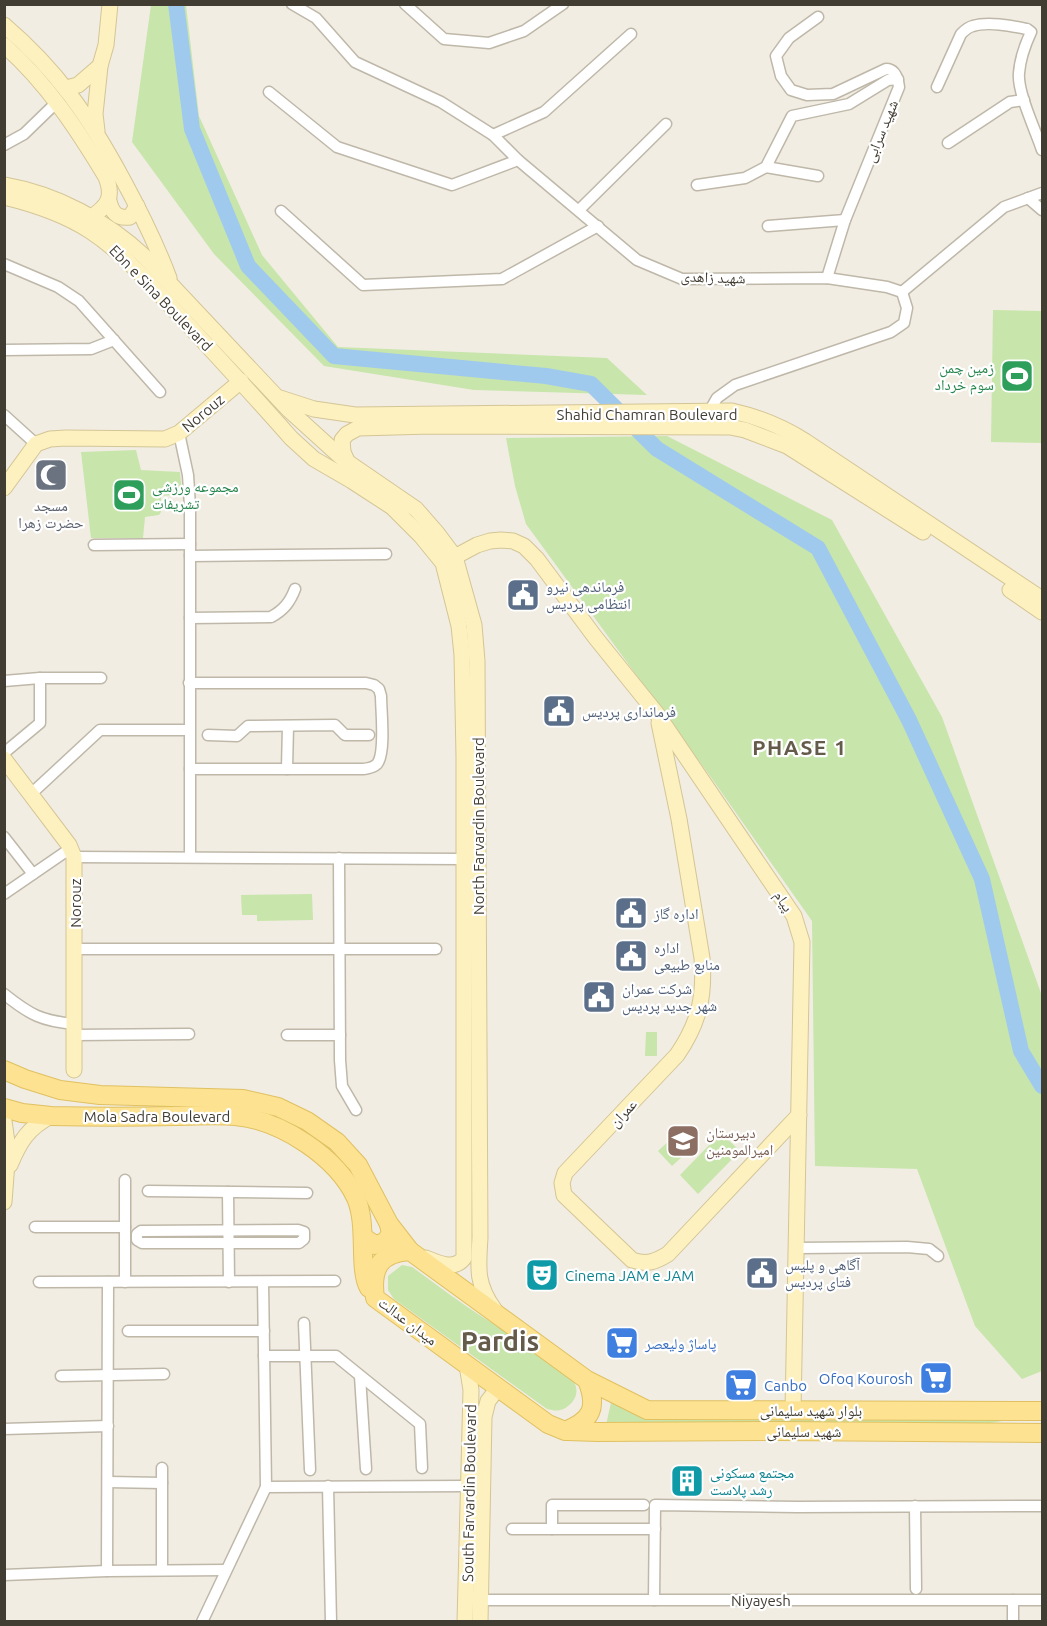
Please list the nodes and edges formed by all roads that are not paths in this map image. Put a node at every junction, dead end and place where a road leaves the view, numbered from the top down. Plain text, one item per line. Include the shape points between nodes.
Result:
1 (110, 4) edge
2 (292, 4) edge
3 (405, 4) edge
4 (564, 4) edge
5 (818, 17) dead end
6 (4, 25) edge
7 (631, 34) dead end
8 (4, 45) edge
9 (100, 66) junction
10 (898, 79) junction
11 (937, 87) dead end
12 (66, 88) junction
13 (270, 92) dead end
14 (1024, 100) junction
15 (57, 102) junction
16 (666, 124) dead end
17 (97, 134) junction
18 (493, 135) junction
19 (948, 143) dead end
20 (4, 145) edge
21 (1042, 150) edge
22 (518, 160) junction
23 (766, 168) junction
24 (818, 176) dead end
25 (4, 185) edge
26 (697, 185) dead end
27 (1042, 193) edge
28 (4, 197) edge
29 (1028, 198) junction
30 (109, 201) junction
31 (137, 206) junction
32 (579, 210) junction
33 (1042, 210) edge
34 (281, 211) dead end
35 (845, 220) junction
36 (89, 223) junction
37 (598, 226) junction
38 (768, 226) dead end
39 (4, 264) edge
40 (827, 278) junction
41 (171, 287) junction
42 (902, 292) junction
43 (114, 340) junction
44 (4, 350) edge
45 (241, 381) junction
46 (160, 392) dead end
47 (272, 394) junction
48 (289, 410) joint
49 (336, 414) junction
50 (4, 415) edge
51 (709, 419) junction
52 (305, 424) junction
53 (179, 433) junction
54 (291, 438) junction
55 (36, 444) junction
56 (333, 455) junction
57 (4, 488) edge
58 (190, 544) junction
59 (94, 545) dead end
60 (386, 554) dead end
61 (190, 556) junction
62 (449, 560) junction
63 (294, 589) dead end
64 (1042, 599) edge
65 (1042, 612) edge
66 (190, 618) junction
67 (40, 678) junction
68 (101, 678) dead end
69 (4, 681) edge
70 (189, 682) junction
71 (657, 714) junction
72 (288, 726) junction
73 (189, 730) junction
74 (208, 735) dead end
75 (369, 735) dead end
76 (4, 753) edge
77 (4, 759) edge
78 (189, 769) junction
79 (288, 770) junction
80 (31, 794) junction
81 (4, 837) edge
82 (73, 853) junction
83 (190, 857) junction
84 (339, 858) junction
85 (463, 859) junction
86 (33, 874) junction
87 (4, 894) edge
88 (75, 949) junction
89 (339, 949) junction
90 (436, 949) dead end
91 (4, 994) edge
92 (74, 1029) junction
93 (189, 1034) dead end
94 (287, 1035) dead end
95 (340, 1035) junction
96 (4, 1070) edge
97 (74, 1070) dead end
98 (4, 1108) edge
99 (356, 1110) dead end
100 (799, 1115) junction
101 (51, 1116) junction
102 (4, 1121) edge
103 (6, 1176) edge
104 (125, 1180) dead end
105 (148, 1191) dead end
106 (228, 1192) junction
107 (308, 1193) dead end
108 (4, 1202) edge
109 (389, 1224) junction
110 (35, 1227) dead end
111 (125, 1227) junction
112 (229, 1230) junction
113 (363, 1237) junction
114 (229, 1243) junction
115 (796, 1248) junction
116 (410, 1251) junction
117 (938, 1256) dead end
118 (335, 1281) dead end
119 (39, 1282) dead end
120 (108, 1282) junction
121 (125, 1282) junction
122 (229, 1282) junction
123 (263, 1282) junction
124 (375, 1298) junction
125 (498, 1315) junction
126 (304, 1323) dead end
127 (128, 1331) dead end
128 (264, 1331) junction
129 (264, 1356) junction
130 (306, 1356) junction
131 (467, 1365) junction
132 (164, 1374) dead end
133 (108, 1375) junction
134 (61, 1376) dead end
135 (360, 1376) junction
136 (587, 1380) junction
137 (498, 1388) junction
138 (793, 1410) junction
139 (1022, 1410) junction
140 (1042, 1411) edge
141 (108, 1426) junction
142 (4, 1429) edge
143 (566, 1431) junction
144 (1022, 1432) junction
145 (1042, 1432) edge
146 (162, 1468) dead end
147 (422, 1468) dead end
148 (366, 1469) dead end
149 (310, 1470) dead end
150 (108, 1482) junction
151 (162, 1482) junction
152 (328, 1486) junction
153 (468, 1486) junction
154 (266, 1487) junction
155 (650, 1505) junction
156 (915, 1506) junction
157 (1042, 1506) edge
158 (512, 1528) dead end
159 (552, 1529) junction
160 (655, 1529) junction
161 (162, 1570) junction
162 (226, 1570) junction
163 (107, 1571) junction
164 (4, 1575) edge
165 (916, 1589) dead end
166 (473, 1600) junction
167 (654, 1600) junction
168 (1013, 1600) junction
169 (1042, 1600) edge
170 (202, 1622) edge
171 (331, 1622) edge
172 (465, 1622) edge
173 (480, 1622) edge
174 (1013, 1622) edge

1 - 9 main road
2 - 18 street, شهید زاهدی via 316,18 355,62 441,102
3 - 4 street via 444,39 489,43 525,30
5 - 10 street via 789,38 776,56 781,76 791,90 807,95 833,94 886,69
6 - 12 main road via 39,56
7 - 18 street via 544,112
8 - 15 main road
9 - 12 main road via 78,85
9 - 17 main road
10 - 23 street, شهید سرابی via 888,80 849,104 792,116
10 - 35 street, شهید سرابی via 899,87
11 - 14 street via 961,34 968,28 988,24 1023,28 1031,32 1018,75
12 - 17 main road
13 - 22 street via 337,147 452,185
14 - 19 street via 1010,102
14 - 21 street
15 - 20 street via 24,134
15 - 30 main road via 106,177
16 - 32 street
17 - 31 main road
18 - 22 street, شهید زاهدی
22 - 32 street, شهید زاهدی
23 - 24 street
23 - 26 street via 745,178
25 - 36 main road, Ebn e Sina Boulevard via 63,203
27 - 29 street
28 - 36 main road, Ebn e Sina Boulevard
29 - 33 street
29 - 42 street via 1004,207
30 - 31 main road via 111,210 122,218 130,216
30 - 36 main road
31 - 41 main road
32 - 37 street, شهید زاهدی
34 - 37 street via 363,285 502,279
35 - 38 street
35 - 40 street, شهید سرابی
36 - 41 main road, Ebn e Sina Boulevard via 111,228 134,246
36 - 45 main road, Ebn e Sina Boulevard
37 - 40 street, شهید زاهدی via 637,261 682,279
39 - 43 street via 58,286 79,301
40 - 42 street, شهید زاهدی via 887,286
41 - 47 main road, Ebn e Sina Boulevard
42 - 51 street via 907,308 904,323 891,332 735,385 717,398
43 - 44 street via 91,349
43 - 46 street
45 - 53 main road, Norouz
45 - 54 main road, Ebn e Sina Boulevard
47 - 48 main road, Ebn e Sina Boulevard
47 - 49 main road, Shahid Chamran Boulevard via 297,405
48 - 52 main road, North Farvardin Boulevard
49 - 51 main road, Shahid Chamran Boulevard via 634,412
49 - 52 main road
50 - 55 street
51 - 56 main road, Shahid Chamran Boulevard via 649,425 358,428 347,434
51 - 64 main road, Shahid Chamran Boulevard via 732,411 788,430
51 - 65 main road, Shahid Chamran Boulevard via 787,446
52 - 54 main road via 295,429
52 - 56 main road, North Farvardin Boulevard
53 - 55 main road, Norouz via 165,439 66,438
53 - 58 street via 189,475
54 - 56 main road, North Farvardin Boulevard
55 - 57 main road
56 - 62 main road, North Farvardin Boulevard via 416,509
58 - 59 street
58 - 61 street
60 - 61 street
61 - 66 street
62 - 71 main road, پیام via 490,541 513,541 524,546
62 - 85 main road, North Farvardin Boulevard via 462,655
62 - 125 main road, North Farvardin Boulevard via 474,625 477,662 478,1271 484,1296
63 - 66 street via 282,611 271,617
66 - 70 street
67 - 68 street
67 - 69 street
67 - 76 street via 40,723
70 - 73 street
70 - 79 street via 366,683 379,689 381,757 372,768
71 - 100 main road, پیام via 785,901 799,928 802,942
71 - 100 main road, عمران via 702,958 701,1005 690,1036 677,1055 565,1173 564,1195 632,1260 656,1262 668,1254
72 - 74 street via 248,726 237,736
72 - 75 street via 335,725 345,735
72 - 79 street
73 - 78 street
73 - 80 street via 100,730
77 - 80 main road
78 - 79 street
78 - 83 street
80 - 82 main road
81 - 86 street
82 - 83 street
82 - 86 street
82 - 88 main road, Norouz
83 - 84 street
84 - 85 street
84 - 89 street
85 - 116 main road, North Farvardin Boulevard via 464,1258 461,1263 440,1264
86 - 87 street
88 - 89 street
88 - 92 main road, Norouz
89 - 90 street
89 - 95 street
91 - 92 street via 26,1011
92 - 93 street
92 - 97 main road, Norouz
94 - 95 street
95 - 99 street via 342,1086
96 - 109 main road, Mola Sadra Boulevard via 70,1091 243,1099 279,1107 337,1142 358,1165
98 - 101 main road, Mola Sadra Boulevard
100 - 115 main road, پیام
101 - 103 main road via 28,1132
101 - 113 main road, Mola Sadra Boulevard via 237,1116 268,1124 298,1138 343,1177 356,1199
102 - 103 main road
103 - 108 main road
104 - 111 street
105 - 106 street
106 - 107 street
106 - 112 street
109 - 113 main road via 391,1234 385,1242 375,1245
109 - 116 main road, Mola Sadra Boulevard
110 - 111 street
111 - 121 street
112 - 114 street
112 - 114 street via 298,1230 304,1232 304,1239 299,1243
112 - 114 street via 137,1234 142,1243
113 - 124 main road, Mola Sadra Boulevard via 367,1284
114 - 122 street
115 - 117 street via 907,1246 929,1249
115 - 138 main road, پیام
116 - 124 main road, میدان عدالت via 395,1252 379,1262 372,1280
116 - 125 main road
118 - 123 street
119 - 120 street
120 - 121 street
120 - 133 street
121 - 122 street
122 - 123 street
123 - 128 street
124 - 131 main road, میدان عدالت
125 - 136 main road
126 - 130 street
127 - 128 street
128 - 129 street
129 - 130 street
129 - 154 street
130 - 135 street via 336,1356
130 - 149 street
131 - 137 main road, میدان عدالت
131 - 153 main road, South Farvardin Boulevard via 471,1390
132 - 133 street
133 - 134 street
133 - 141 street
135 - 147 street via 420,1424
135 - 148 street
136 - 138 main road, بلوار شهید سلیمانی via 647,1410
136 - 143 main road via 593,1394 589,1415 582,1424
137 - 143 main road, میدان عدالت via 548,1424
137 - 166 main road, South Farvardin Boulevard via 488,1401 484,1417
138 - 139 main road, بلوار شهید سلیمانی
139 - 140 main road, بلوار شهید سلیمانی
139 - 144 main road
141 - 142 street
141 - 150 street
143 - 144 main road, شهید سلیمانی
144 - 145 main road, شهید سلیمانی
146 - 151 street
150 - 151 street
150 - 163 street
151 - 161 street
152 - 153 street
152 - 154 street
152 - 171 street
153 - 166 main road, South Farvardin Boulevard
154 - 162 street
155 - 156 street
155 - 159 street via 552,1505
155 - 160 street
156 - 157 street
156 - 165 street
158 - 159 street
159 - 160 street
160 - 167 street
161 - 162 street
161 - 163 street
162 - 170 street
163 - 164 street
166 - 167 street, Niyayesh
166 - 172 main road, South Farvardin Boulevard
166 - 173 main road, South Farvardin Boulevard
167 - 168 street, Niyayesh
168 - 169 street, Niyayesh
168 - 174 street

